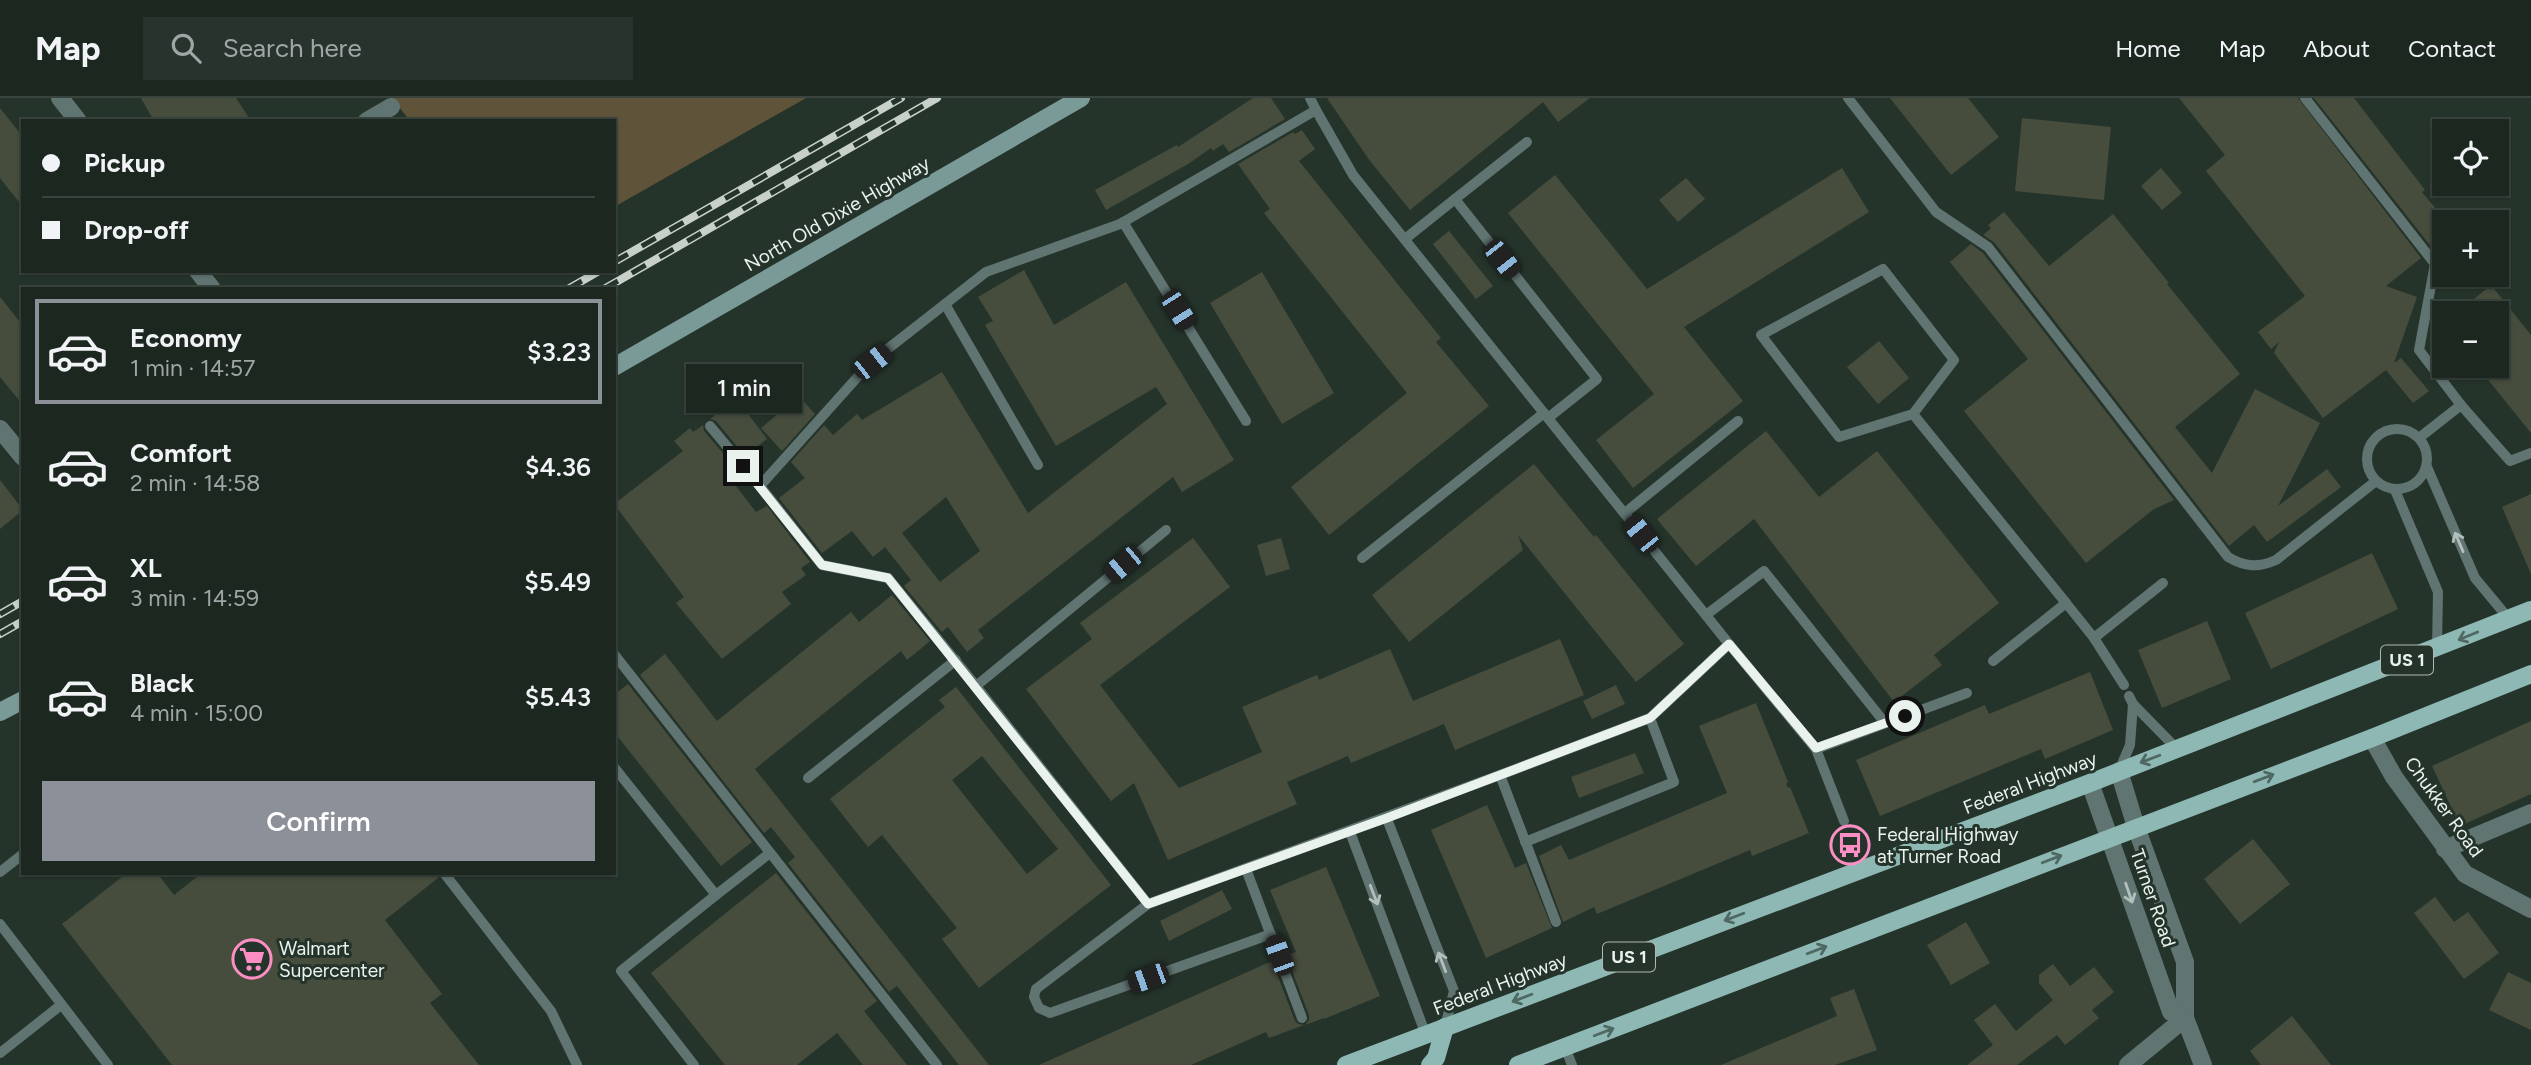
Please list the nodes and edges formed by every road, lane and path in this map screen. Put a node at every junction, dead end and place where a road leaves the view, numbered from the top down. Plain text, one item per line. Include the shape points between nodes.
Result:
1 (60, 98) edge
2 (1081, 98) edge
3 (1310, 98) edge
4 (1848, 98) edge
5 (2305, 98) edge
6 (390, 107) dead end
7 (1316, 110) junction
8 (76, 119) edge
9 (370, 119) edge
10 (1527, 142) dead end
11 (1455, 199) junction
12 (1123, 222) junction
13 (1405, 239) junction
14 (200, 273) edge
15 (210, 287) edge
16 (945, 304) junction
17 (616, 366) edge
18 (2462, 405) junction
19 (1913, 414) junction
20 (1546, 416) junction
21 (1246, 421) dead end
22 (1738, 421) dead end
23 (710, 426) dead end
24 (0, 429) edge
25 (2419, 438) junction
26 (2531, 453) edge
27 (21, 455) edge
28 (1038, 465) dead end
29 (2427, 467) junction
30 (2376, 481) junction
31 (760, 486) junction
32 (2395, 490) junction
33 (1625, 513) junction
34 (1166, 530) dead end
35 (1362, 558) dead end
36 (2163, 583) dead end
37 (2066, 603) junction
38 (2531, 610) edge
39 (1706, 615) junction
40 (2509, 619) junction
41 (2094, 638) junction
42 (1729, 644) junction
43 (2437, 648) junction
44 (616, 657) edge
45 (956, 660) junction
46 (1993, 661) dead end
47 (2531, 674) edge
48 (976, 685) junction
49 (2124, 685) dead end
50 (1967, 693) dead end
51 (21, 701) edge
52 (0, 712) edge
53 (1650, 718) junction
54 (1885, 723) junction
55 (2372, 738) junction
56 (1816, 748) junction
57 (2177, 749) junction
58 (616, 770) edge
59 (2119, 771) junction
60 (1500, 775) junction
61 (808, 778) dead end
62 (2090, 783) junction
63 (2531, 813) edge
64 (1387, 818) junction
65 (1844, 821) dead end
66 (2136, 827) junction
67 (1350, 832) junction
68 (2109, 837) junction
69 (1525, 842) junction
70 (2445, 849) junction
71 (770, 853) junction
72 (21, 856) edge
73 (1246, 869) junction
74 (0, 872) edge
75 (446, 875) edge
76 (716, 895) junction
77 (1148, 904) junction
78 (2531, 909) edge
79 (1556, 922) dead end
80 (0, 924) edge
81 (1271, 934) junction
82 (61, 1005) junction
83 (1302, 1018) dead end
84 (2185, 1018) junction
85 (1446, 1027) junction
86 (1426, 1035) junction
87 (1565, 1047) junction
88 (0, 1053) edge
89 (104, 1064) edge
90 (577, 1065) edge
91 (694, 1065) edge
92 (937, 1065) edge
93 (1346, 1065) edge
94 (1430, 1065) edge
95 (1518, 1065) edge
96 (1572, 1065) edge
97 (2128, 1065) edge
98 (2203, 1065) edge

1 - 8 street
2 - 17 street, North Old Dixie Highway
3 - 7 lane
4 - 30 lane via 1937,212 1988,247 2228,557 2252,566 2276,559
5 - 18 lane via 2435,264 2419,350
6 - 9 street
7 - 12 lane
7 - 13 lane via 1353,175
10 - 11 lane
11 - 13 lane
11 - 20 lane via 1597,379
12 - 16 lane via 986,272
12 - 21 lane
13 - 20 lane
14 - 15 street
16 - 28 lane
16 - 31 lane via 872,362
18 - 25 lane
18 - 26 lane via 2510,461
19 - 19 lane via 1954,360 1883,269 1761,335 1839,437
19 - 37 lane
20 - 33 lane
20 - 35 lane
22 - 33 lane
23 - 31 lane
24 - 27 street
25 - 29 lane via 2428,457
25 - 30 lane via 2400,429 2380,434 2372,442 2367,462
29 - 32 lane via 2415,484
40 -> 29 lane via 2474,578
30 - 32 lane
31 - 45 lane via 822,565 888,578
32 - 43 lane via 2438,592
33 - 39 lane
34 - 48 lane
36 - 41 lane
37 - 41 lane
37 - 46 lane
38 - 40 main road, Federal Highway / US 1
39 - 42 lane
39 - 54 lane via 1764,571
40 -> 43 main road, Federal Highway / US 1
41 - 49 lane
42 - 53 lane
42 - 56 lane
43 - 57 main road, Federal Highway / US 1
44 - 71 lane
45 - 48 lane
45 - 61 lane
47 - 55 main road
48 - 77 lane
50 - 54 lane
51 - 52 street
53 - 60 lane
53 - 69 lane via 1674,782
54 - 56 lane
66 -> 55 main road
55 - 70 street, Chukker Road
56 - 65 lane
57 -> 59 main road, Federal Highway / US 1
57 - 59 lane via 2131,700 2130,746
58 - 76 lane
59 - 62 main road, Federal Highway / US 1
59 - 66 street, Turner Road
60 - 64 lane
60 - 69 lane
62 - 68 street, Turner Road
62 -> 85 main road, Federal Highway / US 1
63 - 70 street
64 - 67 lane
85 -> 64 lane via 1454,991
66 - 68 main road
66 - 84 street, Turner Road via 2185,962
67 - 73 lane
67 -> 86 lane
68 -> 84 street, Turner Road via 2171,1012
87 -> 68 main road
69 - 79 lane
70 - 78 street, Chukker Road via 2465,874
71 - 76 lane
71 - 92 lane
72 - 74 lane
73 - 77 lane
73 - 81 lane
75 - 90 lane via 551,1011
76 - 91 lane via 621,971
77 - 81 lane via 1036,989 1039,1008 1050,1013
80 - 82 lane
81 - 83 lane
82 - 88 lane
82 - 89 lane
84 - 97 street
84 - 98 street, Turner Road
85 - 86 main road, Federal Highway / US 1
85 - 94 main road
86 - 93 main road, Federal Highway / US 1
87 - 95 main road
87 - 96 lane

